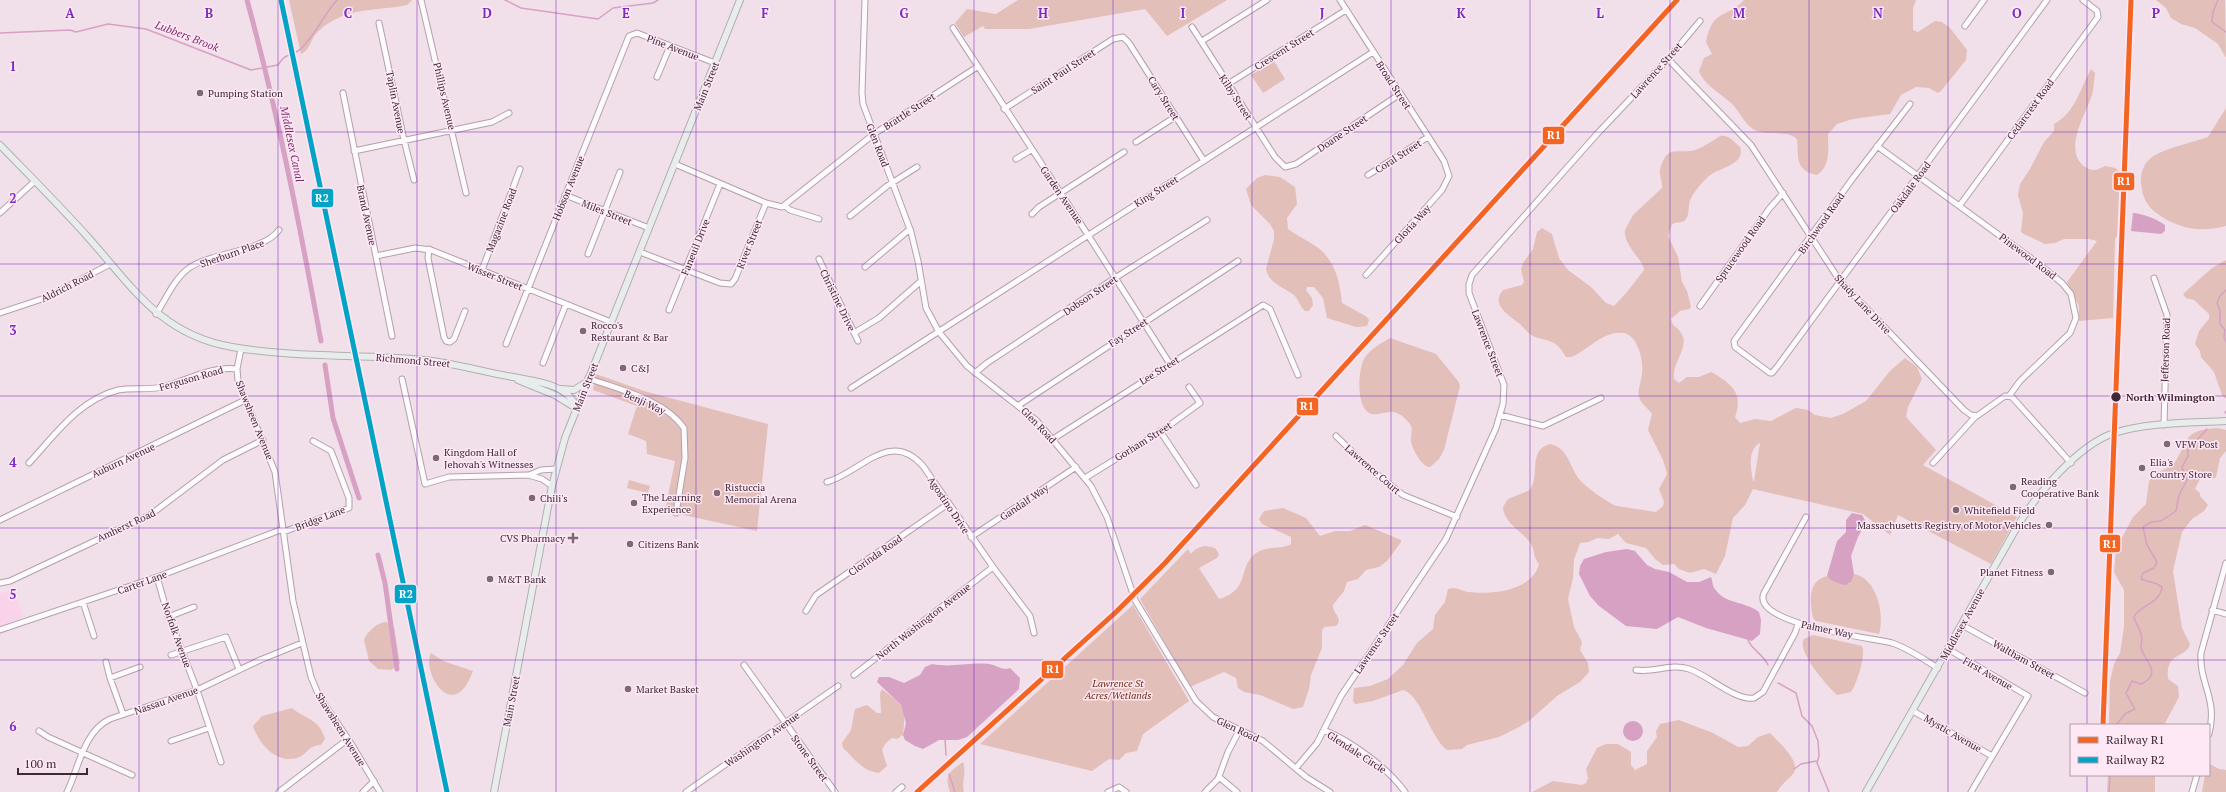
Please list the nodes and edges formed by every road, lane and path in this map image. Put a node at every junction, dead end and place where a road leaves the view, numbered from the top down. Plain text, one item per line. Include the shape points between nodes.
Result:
1 (421, 0) edge
2 (740, 0) edge
3 (864, 0) edge
4 (1267, 0) edge
5 (1340, 0) edge
6 (1984, 0) edge
7 (2047, 0) edge
8 (2083, 0) edge
9 (1346, 10) junction
10 (1700, 21) dead end
11 (379, 22) dead end
12 (1965, 26) dead end
13 (1192, 27) dead end
14 (953, 28) dead end
15 (632, 33) joint
16 (1123, 37) joint
17 (1202, 41) junction
18 (670, 46) junction
19 (1373, 52) junction
20 (1668, 59) junction
21 (715, 63) junction
22 (977, 67) junction
23 (657, 78) dead end
24 (1228, 84) junction
25 (343, 93) dead end
26 (1400, 94) junction
27 (1910, 104) dead end
28 (1004, 109) junction
29 (510, 113) dead end
30 (1175, 117) junction
31 (1256, 127) junction
32 (452, 130) junction
33 (874, 134) junction
34 (1428, 137) junction
35 (404, 140) junction
36 (1136, 142) dead end
37 (0, 145) edge
38 (1877, 146) junction
39 (354, 150) junction
40 (1031, 150) junction
41 (1124, 152) dead end
42 (1016, 159) dead end
43 (1204, 160) junction
44 (675, 164) junction
45 (1282, 165) joint
46 (917, 167) dead end
47 (520, 169) dead end
48 (1448, 170) joint
49 (620, 172) dead end
50 (1368, 175) dead end
51 (1919, 175) junction
52 (414, 180) dead end
53 (36, 182) junction
54 (892, 183) junction
55 (720, 184) junction
56 (466, 193) dead end
57 (1060, 193) junction
58 (1783, 193) junction
59 (565, 195) junction
60 (766, 203) junction
61 (1960, 204) junction
62 (785, 206) junction
63 (604, 212) junction
64 (0, 213) edge
65 (1032, 214) dead end
66 (850, 216) dead end
67 (819, 219) dead end
68 (1207, 220) dead end
69 (649, 228) junction
70 (910, 229) junction
71 (279, 230) dead end
72 (1088, 235) junction
73 (1811, 236) junction
74 (429, 249) junction
75 (640, 252) junction
76 (588, 254) dead end
77 (376, 256) junction
78 (818, 259) dead end
79 (1238, 260) dead end
80 (110, 264) junction
81 (865, 267) dead end
82 (686, 269) junction
83 (482, 270) junction
84 (1366, 275) dead end
85 (1115, 278) junction
86 (2154, 278) dead end
87 (920, 282) junction
88 (1840, 282) junction
89 (528, 289) junction
90 (566, 304) junction
91 (1700, 306) dead end
92 (669, 310) dead end
93 (465, 311) dead end
94 (0, 313) edge
95 (156, 314) junction
96 (1144, 321) junction
97 (611, 322) junction
98 (939, 332) junction
99 (854, 333) junction
100 (392, 336) dead end
101 (858, 340) dead end
102 (506, 344) dead end
103 (240, 349) junction
104 (543, 364) dead end
105 (1170, 364) junction
106 (237, 369) junction
107 (975, 373) junction
108 (1772, 373) joint
109 (1298, 375) dead end
110 (513, 377) junction
111 (588, 378) junction
112 (402, 379) dead end
113 (1189, 387) dead end
114 (555, 388) junction
115 (851, 388) dead end
116 (2009, 396) junction
117 (1601, 398) dead end
118 (245, 400) junction
119 (1019, 405) junction
120 (576, 408) junction
121 (1500, 415) junction
122 (1976, 416) junction
123 (2226, 420) edge
124 (2164, 425) junction
125 (1160, 431) junction
126 (1336, 436) dead end
127 (1053, 439) junction
128 (263, 440) junction
129 (313, 441) dead end
130 (2071, 462) junction
131 (29, 463) dead end
132 (1934, 463) dead end
133 (1076, 467) junction
134 (556, 469) junction
135 (528, 475) junction
136 (1085, 478) junction
137 (827, 482) dead end
138 (1196, 485) dead end
139 (552, 486) junction
140 (948, 504) junction
141 (676, 513) dead end
142 (1457, 517) junction
143 (1806, 517) dead end
144 (0, 520) edge
145 (283, 531) junction
146 (971, 537) junction
147 (2226, 564) edge
148 (993, 567) junction
149 (157, 577) junction
150 (0, 583) edge
151 (83, 602) junction
152 (194, 607) dead end
153 (2212, 610) junction
154 (806, 611) dead end
155 (2226, 614) edge
156 (168, 617) junction
157 (1798, 624) junction
158 (1962, 625) junction
159 (0, 630) edge
160 (1034, 633) dead end
161 (94, 636) dead end
162 (302, 643) junction
163 (1948, 649) junction
164 (183, 651) junction
165 (171, 655) dead end
166 (106, 662) dead end
167 (744, 666) dead end
168 (140, 667) dead end
169 (1938, 668) junction
170 (239, 669) junction
171 (1636, 670) dead end
172 (854, 675) dead end
173 (110, 678) junction
174 (838, 686) dead end
175 (197, 690) junction
176 (2085, 693) dead end
177 (2028, 696) joint
178 (1914, 711) junction
179 (123, 714) junction
180 (785, 723) junction
181 (2210, 726) edge
182 (209, 728) junction
183 (1240, 729) junction
184 (1324, 730) junction
185 (39, 731) dead end
186 (348, 739) junction
187 (171, 741) dead end
188 (83, 753) junction
189 (1992, 756) junction
190 (221, 762) dead end
191 (1296, 768) junction
192 (132, 774) dead end
193 (2197, 776) edge
194 (1219, 777) junction
195 (374, 781) junction
196 (902, 787) dead end
197 (67, 792) edge
198 (279, 792) edge
199 (363, 792) edge
200 (380, 792) edge
201 (494, 792) edge
202 (686, 792) edge
203 (835, 792) edge
204 (896, 792) edge
205 (1108, 792) edge
206 (1126, 792) edge
207 (1205, 792) edge
208 (1237, 792) edge
209 (1330, 792) edge
210 (1405, 792) edge
211 (1866, 792) edge
212 (1971, 792) edge
213 (2192, 792) edge

1 - 32 street, Phillips Avenue
2 - 21 main road, Main Street
3 - 33 street, Glen Road via 862,92 863,104
4 - 17 street
5 - 9 street, Broad Street
6 - 12 street
7 - 51 street, Oakdale Road
8 - 61 street, Cedarcrest Road via 2098,13
9 - 19 street, Broad Street
9 - 24 street, Crescent Street
10 - 20 street, Lawrence Street
11 - 35 street, Taplin Avenue
13 - 17 street, Kilby Street
14 - 22 street, Garden Avenue
15 - 18 street, Pine Avenue
15 - 59 street, Hobson Avenue via 628,37
16 - 28 street, Saint Paul Street via 1113,39
16 - 30 street, Cary Street
17 - 24 street, Kilby Street
18 - 21 street, Pine Avenue
18 - 23 street
19 - 26 street, Broad Street
19 - 31 street, King Street
20 - 58 street, Shady Lane Drive via 1748,141
20 - 121 street, Lawrence Street via 1587,145 1471,278 1469,293 1504,385
21 - 44 main road, Main Street
22 - 28 street, Garden Avenue
22 - 33 street, Brattle Street
24 - 31 street, Kilby Street
25 - 39 street, Brand Avenue
26 - 34 street, Broad Street
26 - 45 street, Doane Street via 1296,164 1289,167
27 - 38 street, Birchwood Road
28 - 40 street, Garden Avenue
29 - 32 street via 499,120
30 - 36 street
30 - 43 street, Cary Street
31 - 43 street, King Street
31 - 45 street, Kilby Street
32 - 35 street
32 - 56 street, Phillips Avenue
33 - 54 street, Glen Road
33 - 62 street, Brattle Street
34 - 48 street, Broad Street
34 - 50 street, Coral Street
35 - 39 street
35 - 52 street, Taplin Avenue
37 - 53 main road
38 - 51 street, Pinewood Road
38 - 73 street, Birchwood Road
39 - 77 street, Brand Avenue
40 - 42 street
40 - 57 street, Garden Avenue
41 - 57 street
43 - 72 street, King Street
44 - 55 street
44 - 69 main road, Main Street
46 - 54 street
47 - 83 street, Magazine Road
48 - 84 street, Gloria Way via 1448,179 1442,190
49 - 63 street
51 - 61 street, Pinewood Road
51 - 88 street, Oakdale Road
53 - 64 street
53 - 80 main road
54 - 66 street
54 - 70 street, Glen Road
55 - 60 street
55 - 82 street, Faneuil Drive
57 - 65 street
57 - 72 street, Garden Avenue
58 - 73 street, Shady Lane Drive
58 - 91 street, Sprucewood Road
59 - 63 street, Miles Street
59 - 89 street, Hobson Avenue
60 - 62 street via 778,207
60 - 82 street, River Street via 731,284 720,284
61 - 116 street, Pinewood Road via 2058,279 2068,290 2075,306 2075,322 2070,333 2020,381
62 - 67 street
63 - 69 street, Miles Street
63 - 76 street
68 - 85 street, Dobson Street
69 - 75 main road, Main Street
70 - 81 street
70 - 87 street, Glen Road via 917,253
71 - 95 street, Sherburn Place via 268,240 190,267
72 - 85 street, Garden Avenue
72 - 98 street, King Street
73 - 88 street, Shady Lane Drive
73 - 108 street, Birchwood Road via 1733,343
74 - 77 street, Wisser Street via 415,248
74 - 83 street, Wisser Street
74 - 93 street via 428,258 442,330 444,339 448,342 455,336
75 - 82 street
75 - 97 main road, Main Street
77 - 100 street, Brand Avenue
78 - 99 street, Christine Drive
79 - 96 street, Fay Street
80 - 94 street, Aldrich Road via 48,297
80 - 95 main road
82 - 92 street, Faneuil Drive
83 - 89 street, Wisser Street
85 - 96 street, Garden Avenue
85 - 107 street, Dobson Street
86 - 124 street, Jefferson Road via 2167,315
87 - 98 street, Glen Road via 926,308
87 - 99 street via 879,318
88 - 108 street, Oakdale Road
88 - 122 street, Shady Lane Drive via 1964,410
89 - 90 street, Wisser Street
89 - 102 street, Hobson Avenue
90 - 97 street, Wisser Street
90 - 104 street
95 - 103 main road via 193,336
96 - 105 street, Garden Avenue
96 - 119 street, Fay Street
97 - 111 main road, Main Street
98 - 107 street, Glen Road
98 - 115 street, King Street
99 - 101 street, Christine Drive
103 - 106 street, Shawsheen Avenue
103 - 110 main road, Richmond Street via 439,362
105 - 109 street, Lee Street via 1266,305
105 - 127 street, Lee Street
106 - 118 street, Shawsheen Avenue via 238,381
106 - 131 street, Ferguson Road via 217,369 158,388 110,393 78,410
107 - 119 street, Glen Road
110 - 114 main road, Richmond Street
110 - 120 main road, Richmond Street via 556,395
111 - 114 main road via 581,387 574,390
111 - 120 main road, Main Street
111 - 141 street, Benji Way via 653,404 673,416 684,428 685,458
112 - 135 street via 425,484 449,477
113 - 125 street, Gorham Street via 1200,403
114 - 120 main road, Richmond Street via 572,398
116 - 122 street
116 - 130 street via 2015,399
117 - 121 street via 1542,426
118 - 128 street, Shawsheen Avenue
118 - 144 street, Auburn Avenue
119 - 127 street, Glen Road
120 - 134 main road, Main Street
121 - 142 street, Lawrence Street
122 - 132 street
123 - 124 main road, Middlesex Avenue
124 - 130 main road, Middlesex Avenue via 2135,428 2110,435
125 - 136 street, Gorham Street
125 - 138 street
126 - 142 street, Lawrence Court via 1369,468 1403,495
127 - 133 street, Glen Road
128 - 145 street, Shawsheen Avenue via 277,481
128 - 150 street, Amherst Road via 223,460 150,515 10,581
129 - 145 street, Bridge Lane via 327,447 332,453 347,493 349,508
130 - 158 main road, Middlesex Avenue via 2029,507
133 - 136 street, Glen Road
133 - 146 street, Gandalf Way
134 - 135 street via 540,470
134 - 139 main road, Main Street
135 - 139 street via 542,479
136 - 183 street, Glen Road via 1104,512 1135,600 1187,689 1209,714
137 - 140 street, Agostino Drive via 843,477 878,454 900,452 921,463
139 - 201 main road, Main Street
140 - 146 street, Agostino Drive
140 - 154 street, Clorinda Road via 817,594
142 - 184 street, Lawrence Street via 1438,552 1340,696
143 - 157 street, Palmer Way via 1762,598 1768,608
145 - 149 street, Carter Lane
145 - 162 street, Shawsheen Avenue
146 - 148 street, Agostino Drive
147 - 153 street
148 - 160 street, Agostino Drive via 1030,616
148 - 172 street, North Washington Avenue
149 - 151 street, Carter Lane
149 - 156 street, Norfolk Avenue
151 - 159 street, Carter Lane
151 - 161 street
152 - 156 street
153 - 155 street
153 - 181 street via 2200,659 2212,709
156 - 164 street, Norfolk Avenue
157 - 169 street, Palmer Way via 1894,644
157 - 171 street via 1764,690 1754,698 1743,698 1688,669 1673,666 1647,671
158 - 163 main road, Middlesex Avenue
158 - 176 street, Waltham Street
162 - 170 street, Nassau Avenue
162 - 186 street, Shawsheen Avenue via 316,690
163 - 169 main road, Middlesex Avenue
163 - 177 street, First Avenue
164 - 165 street
164 - 170 street via 226,637
164 - 175 street, Norfolk Avenue
166 - 173 street
167 - 180 street, Stone Street
168 - 173 street
169 - 178 main road, Middlesex Avenue
170 - 175 street, Nassau Avenue
173 - 179 street
174 - 180 street, Washington Avenue
175 - 179 street, Nassau Avenue
175 - 182 street, Norfolk Avenue
177 - 189 street, Mystic Avenue
178 - 189 street, Mystic Avenue
178 - 211 main road, Middlesex Avenue
179 - 188 street, Nassau Avenue via 96,728
180 - 202 street, Washington Avenue
180 - 203 street, Stone Street
182 - 187 street
182 - 190 street, Norfolk Avenue
183 - 191 street, Glen Road via 1264,741
183 - 194 street
184 - 191 street, Lawrence Street via 1317,743
184 - 210 street, Glendale Circle via 1381,766 1393,776
185 - 188 street
186 - 195 street, Shawsheen Avenue
186 - 198 street
188 - 192 street
188 - 197 street, Nassau Avenue
189 - 212 street, Mystic Avenue
191 - 209 street, Glen Road
193 - 213 street
194 - 207 street
194 - 208 street
195 - 199 street
195 - 200 street, Shawsheen Avenue
196 - 204 street
205 - 206 street via 1118,787

